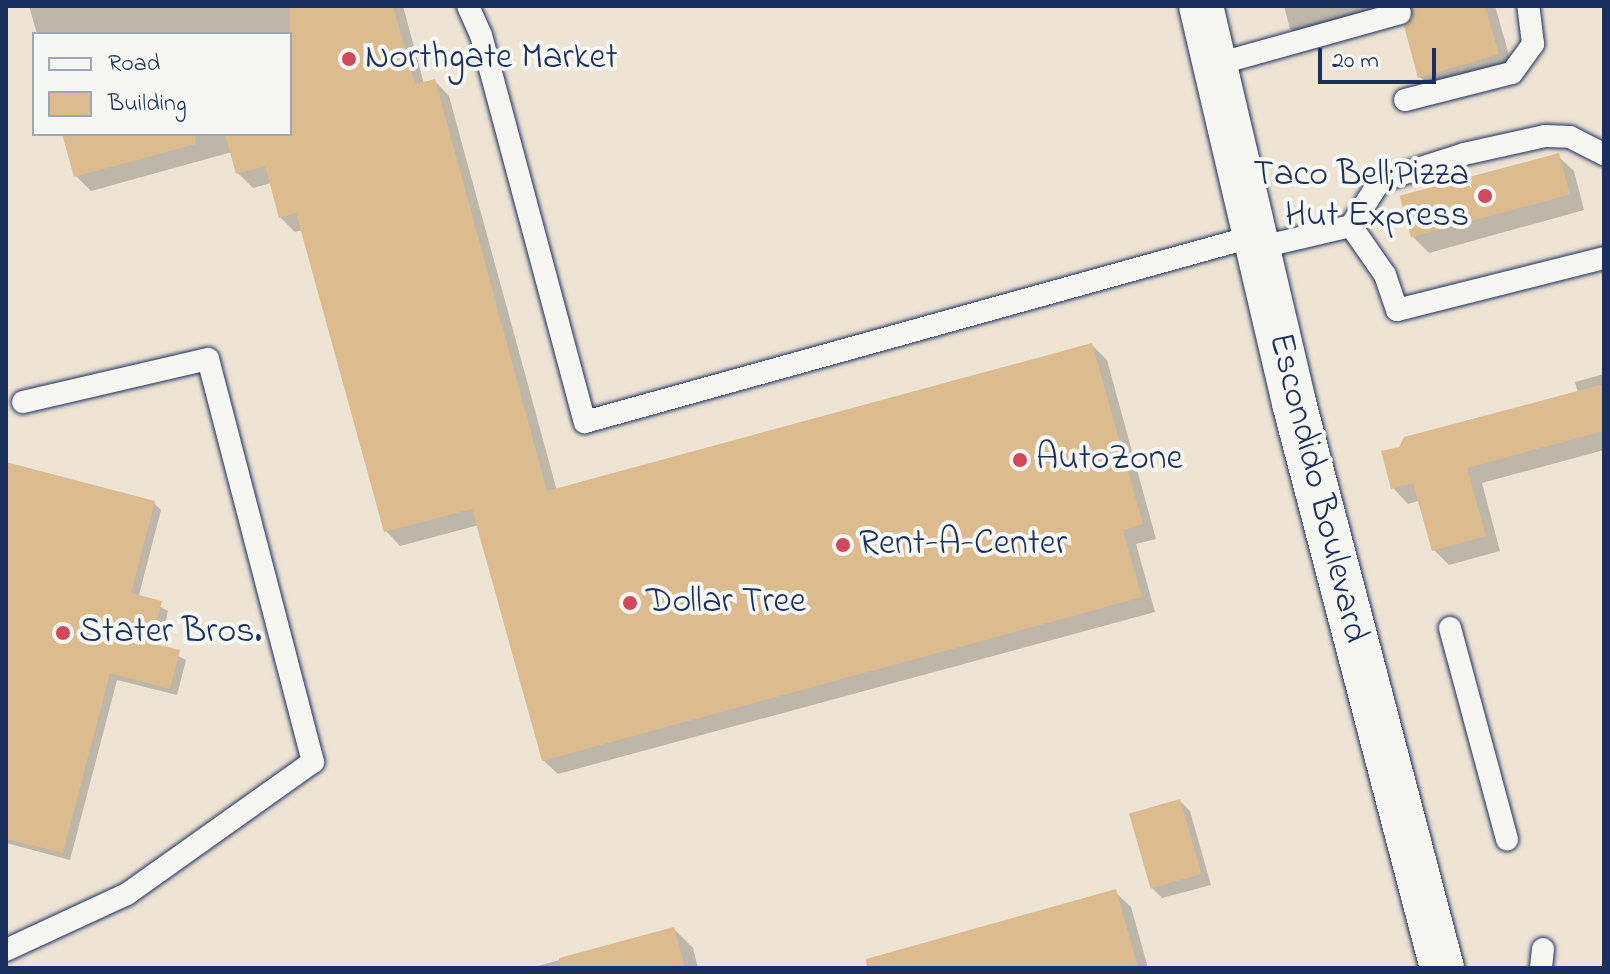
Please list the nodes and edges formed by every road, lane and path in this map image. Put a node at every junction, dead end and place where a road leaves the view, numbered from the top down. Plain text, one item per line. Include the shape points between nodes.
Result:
1 (468, 6) edge
2 (1201, 6) edge
3 (1528, 6) edge
4 (1400, 13) dead end
5 (1214, 65) junction
6 (1405, 100) dead end
7 (1604, 154) edge
8 (1351, 226) junction
9 (1256, 242) junction
10 (1604, 258) edge
11 (23, 402) dead end
12 (1450, 628) dead end
13 (1507, 839) dead end
14 (6, 950) edge
15 (1442, 968) edge

1 - 9 lane via 481,35 585,422
2 - 5 main road, Escondido Boulevard
3 - 6 lane via 1533,44 1512,73
4 - 5 lane
5 - 9 main road, Escondido Boulevard
7 - 8 lane via 1570,137 1545,136 1464,154 1380,181
8 - 9 lane
8 - 10 lane via 1385,275 1397,310
9 - 15 main road, Escondido Boulevard
11 - 14 lane via 208,359 313,762 127,894
12 - 13 lane

